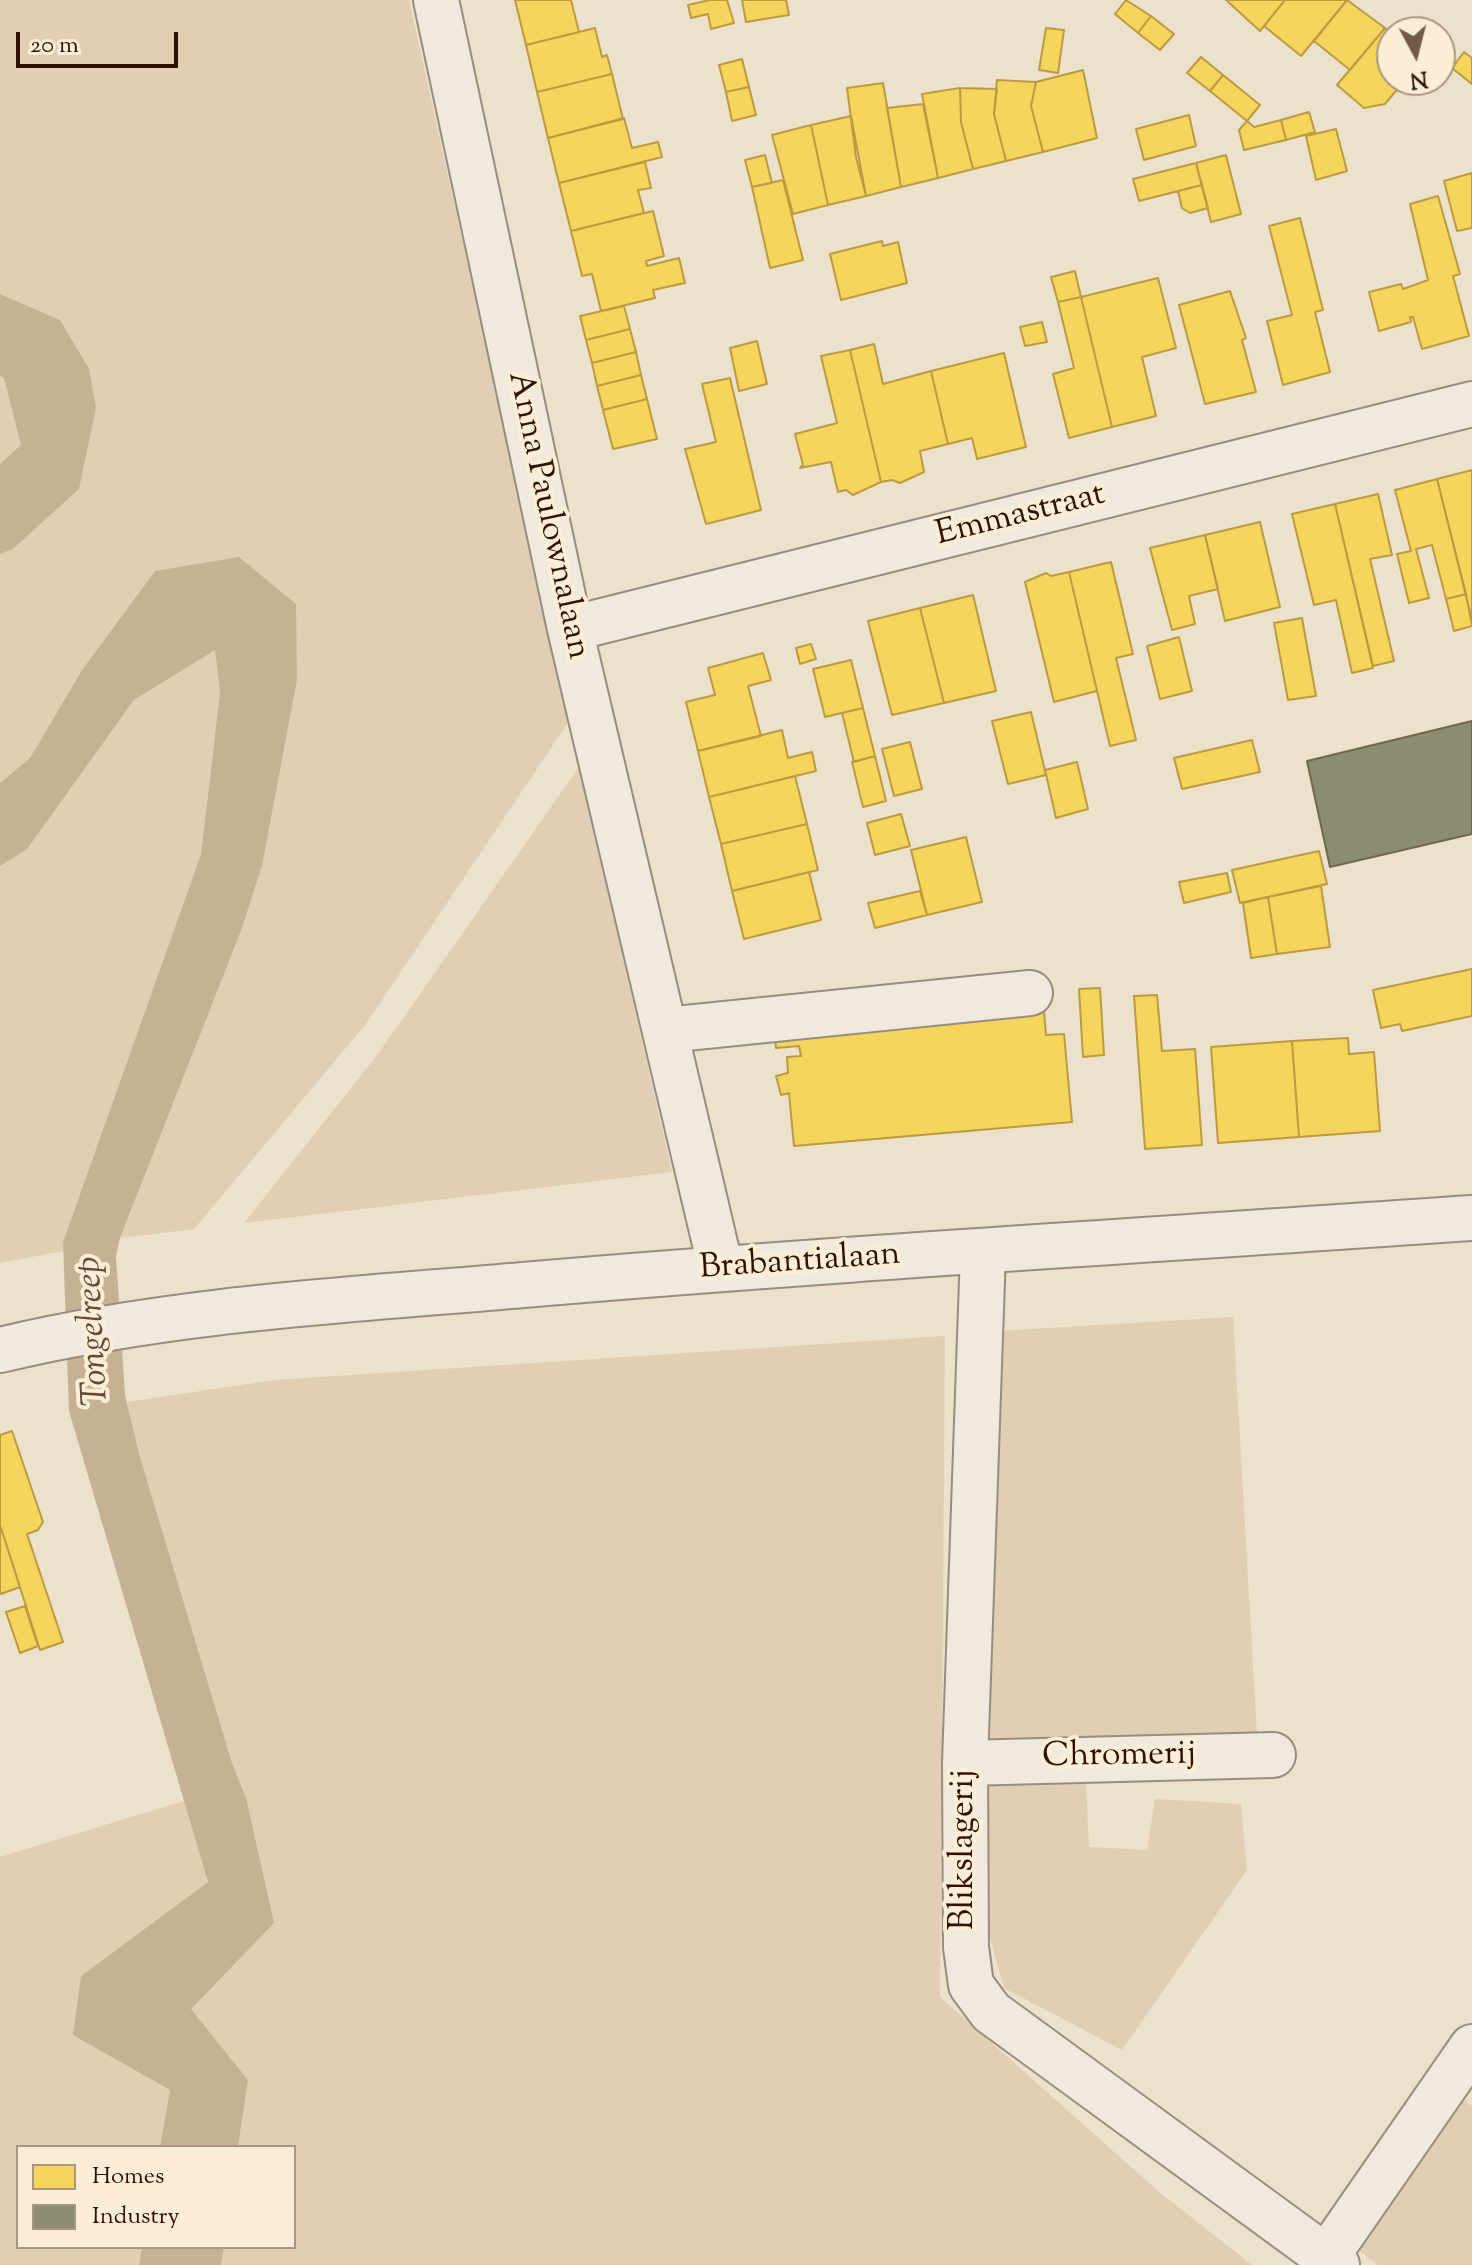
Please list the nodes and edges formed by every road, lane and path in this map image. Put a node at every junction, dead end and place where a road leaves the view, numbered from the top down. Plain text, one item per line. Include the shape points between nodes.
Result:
1 (436, 0) edge
2 (1472, 404) edge
3 (570, 629) junction
4 (1030, 993) dead end
5 (666, 1030) junction
6 (1472, 1218) edge
7 (983, 1252) junction
8 (721, 1269) junction
9 (16, 1346) edge
10 (1273, 1755) dead end
11 (965, 1763) junction
12 (1472, 2047) edge
13 (1332, 2260) edge

1 - 3 street, Anna Paulownalaan
2 - 3 street, Emmastraat
3 - 5 street, Anna Paulownalaan
4 - 5 street
5 - 8 street, Anna Paulownalaan
6 - 7 street, Brabantialaan
7 - 8 street, Brabantialaan
7 - 11 street, Blikslagerij
8 - 9 street, Brabantialaan via 375,1298 128,1325
10 - 11 street, Chromerij
11 - 13 street, Blikslagerij via 971,1985 991,2012
12 - 13 street

